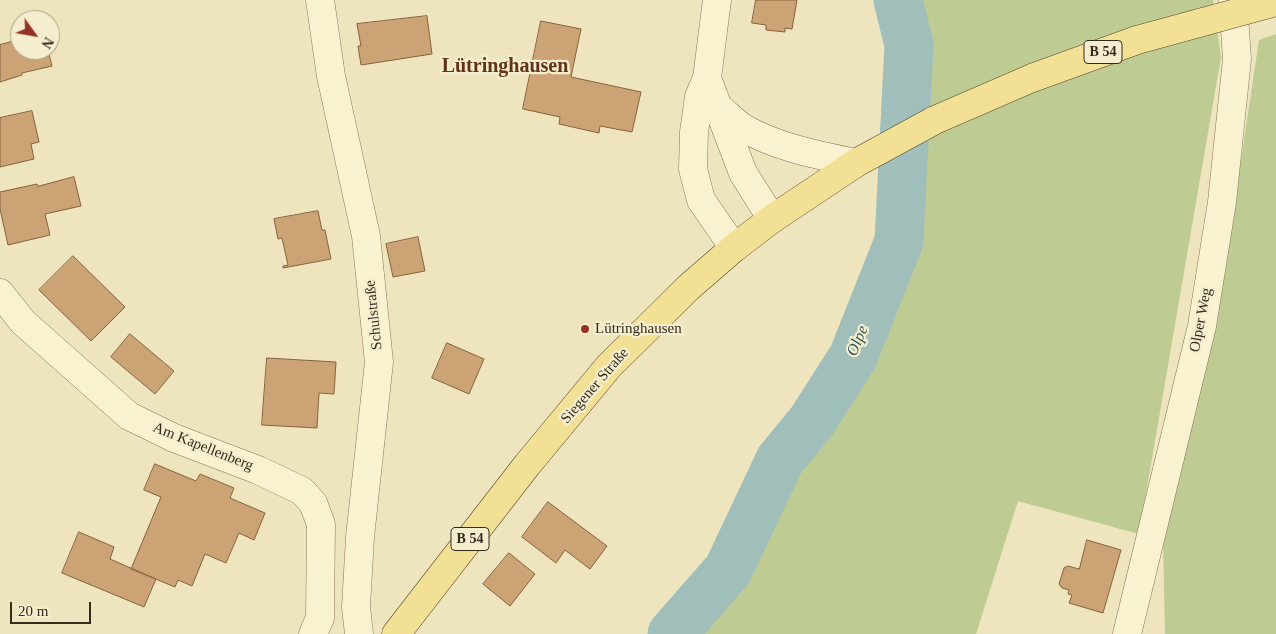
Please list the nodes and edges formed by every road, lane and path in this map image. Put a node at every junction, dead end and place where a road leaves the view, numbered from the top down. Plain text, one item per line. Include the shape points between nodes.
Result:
1 (717, 0) edge
2 (1233, 0) edge
3 (328, 1) edge
4 (1276, 2) edge
5 (707, 78) junction
6 (718, 107) junction
7 (856, 162) junction
8 (772, 220) junction
9 (734, 248) junction
10 (0, 293) edge
11 (11, 326) edge
12 (313, 634) edge
13 (359, 634) edge
14 (396, 634) edge
15 (1127, 634) edge

1 - 5 street
2 - 15 street, Olper Weg via 1237,59 1222,202 1202,326
3 - 13 street, Schulstraße via 331,76 366,236 379,362 360,537 356,607
4 - 7 main road, B 54, bridge via 1137,40 1032,78 935,120
5 - 6 street
5 - 9 street via 699,98 693,169 701,200
6 - 7 street via 742,126 764,137 802,152
6 - 8 street via 743,173
7 - 8 main road, B 54
8 - 9 main road, B 54
9 - 14 main road, Siegener Straße / B 54 via 689,287 609,366 527,465
10 - 11 street, Am Kapellenberg
11 - 12 street, Am Kapellenberg via 129,416 302,491 313,503 321,524 320,618

